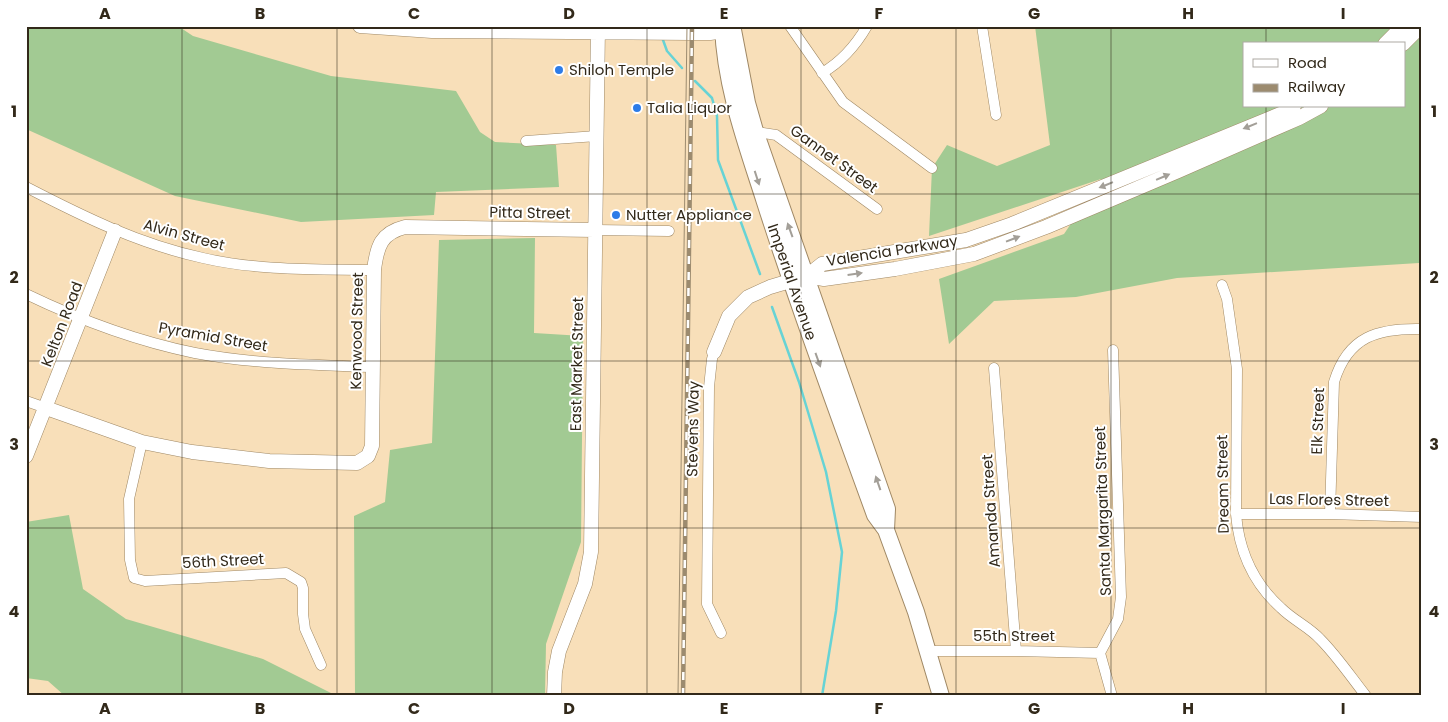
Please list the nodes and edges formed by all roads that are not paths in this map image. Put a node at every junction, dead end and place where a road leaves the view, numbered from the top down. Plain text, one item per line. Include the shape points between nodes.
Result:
1 (360, 26) edge
2 (790, 26) edge
3 (867, 26) edge
4 (982, 26) edge
5 (1403, 26) edge
6 (1421, 26) edge
7 (728, 28) edge
8 (432, 29) edge
9 (598, 29) edge
10 (1387, 42) edge
11 (1405, 42) edge
12 (822, 72) junction
13 (1291, 108) edge
14 (1317, 108) edge
15 (996, 115) dead end
16 (748, 131) junction
17 (597, 136) junction
18 (526, 142) dead end
19 (932, 168) dead end
20 (26, 187) edge
21 (877, 209) dead end
22 (595, 230) junction
23 (115, 231) junction
24 (392, 232) joint
25 (668, 232) dead end
26 (374, 270) junction
27 (807, 276) junction
28 (790, 281) junction
29 (1222, 285) dead end
30 (26, 294) edge
31 (81, 318) junction
32 (1422, 329) edge
33 (1113, 350) dead end
34 (714, 352) joint
35 (373, 367) junction
36 (994, 368) dead end
37 (26, 400) edge
38 (46, 408) junction
39 (142, 442) junction
40 (26, 456) edge
41 (1236, 514) junction
42 (1330, 514) junction
43 (1422, 517) edge
44 (886, 530) junction
45 (721, 633) dead end
46 (1016, 650) junction
47 (929, 651) junction
48 (1100, 653) junction
49 (322, 665) dead end
50 (554, 696) edge
51 (941, 696) edge
52 (1112, 696) edge
53 (1366, 696) edge

1 - 8 main road
2 - 12 street
3 - 12 street via 845,55
4 - 15 street
5 - 10 main road
6 - 11 main road
7 - 9 main road via 710,33
7 - 16 main road, Imperial Avenue via 728,72
8 - 9 main road
9 - 17 main road, East Market Street
12 - 19 street via 843,102
13 -> 27 main road, Valencia Parkway via 1012,224 966,240 822,264
27 -> 14 main road, Valencia Parkway via 824,279 974,254 1160,178
16 - 21 street, Gannet Street via 776,136
27 -> 16 main road, Imperial Avenue
16 -> 28 main road, Imperial Avenue
17 - 18 street
17 - 22 main road, East Market Street
20 - 23 street, Alvin Street
22 - 24 main road, Pitta Street via 405,227
22 - 25 street, Pitta Street
22 - 50 main road, East Market Street via 591,552 585,584 559,652
23 - 26 street, Alvin Street via 204,259 277,269
23 - 31 main road, Kelton Road
24 - 26 main road, Kenwood Street via 379,244
26 - 35 main road, Kenwood Street
27 - 28 main road, Stevens Way
44 -> 27 main road, Imperial Avenue via 888,510
28 - 34 main road, Stevens Way via 748,297 729,316
28 -> 44 main road, Imperial Avenue via 875,515
29 - 41 street, Dream Street via 1237,369
30 - 31 street, Pyramid Street
31 - 35 street, Pyramid Street via 131,337 196,353 273,363
31 - 38 main road, Kelton Road
32 - 42 street, Elk Street via 1397,328 1372,335 1357,345 1340,365 1334,382
33 - 48 street, Santa Margarita Street via 1122,597 1118,619
34 - 45 street, Stevens Way via 709,387 707,604
35 - 39 main road, Kenwood Street via 372,446 370,453 361,461 231,458
36 - 46 street, Amanda Street
37 - 38 street
38 - 39 main road
38 - 40 main road, Kelton Road
39 - 49 street, 56th Street via 129,499 130,560 134,578 286,572 301,582 305,629
41 - 42 street, Las Flores Street
41 - 53 street, Dream Street via 1244,556 1267,594 1281,609 1320,638
42 - 43 street, Las Flores Street
44 - 47 main road, Imperial Avenue
46 - 47 street, 55th Street
46 - 48 street, 55th Street
47 - 51 main road, Imperial Avenue
48 - 52 street

